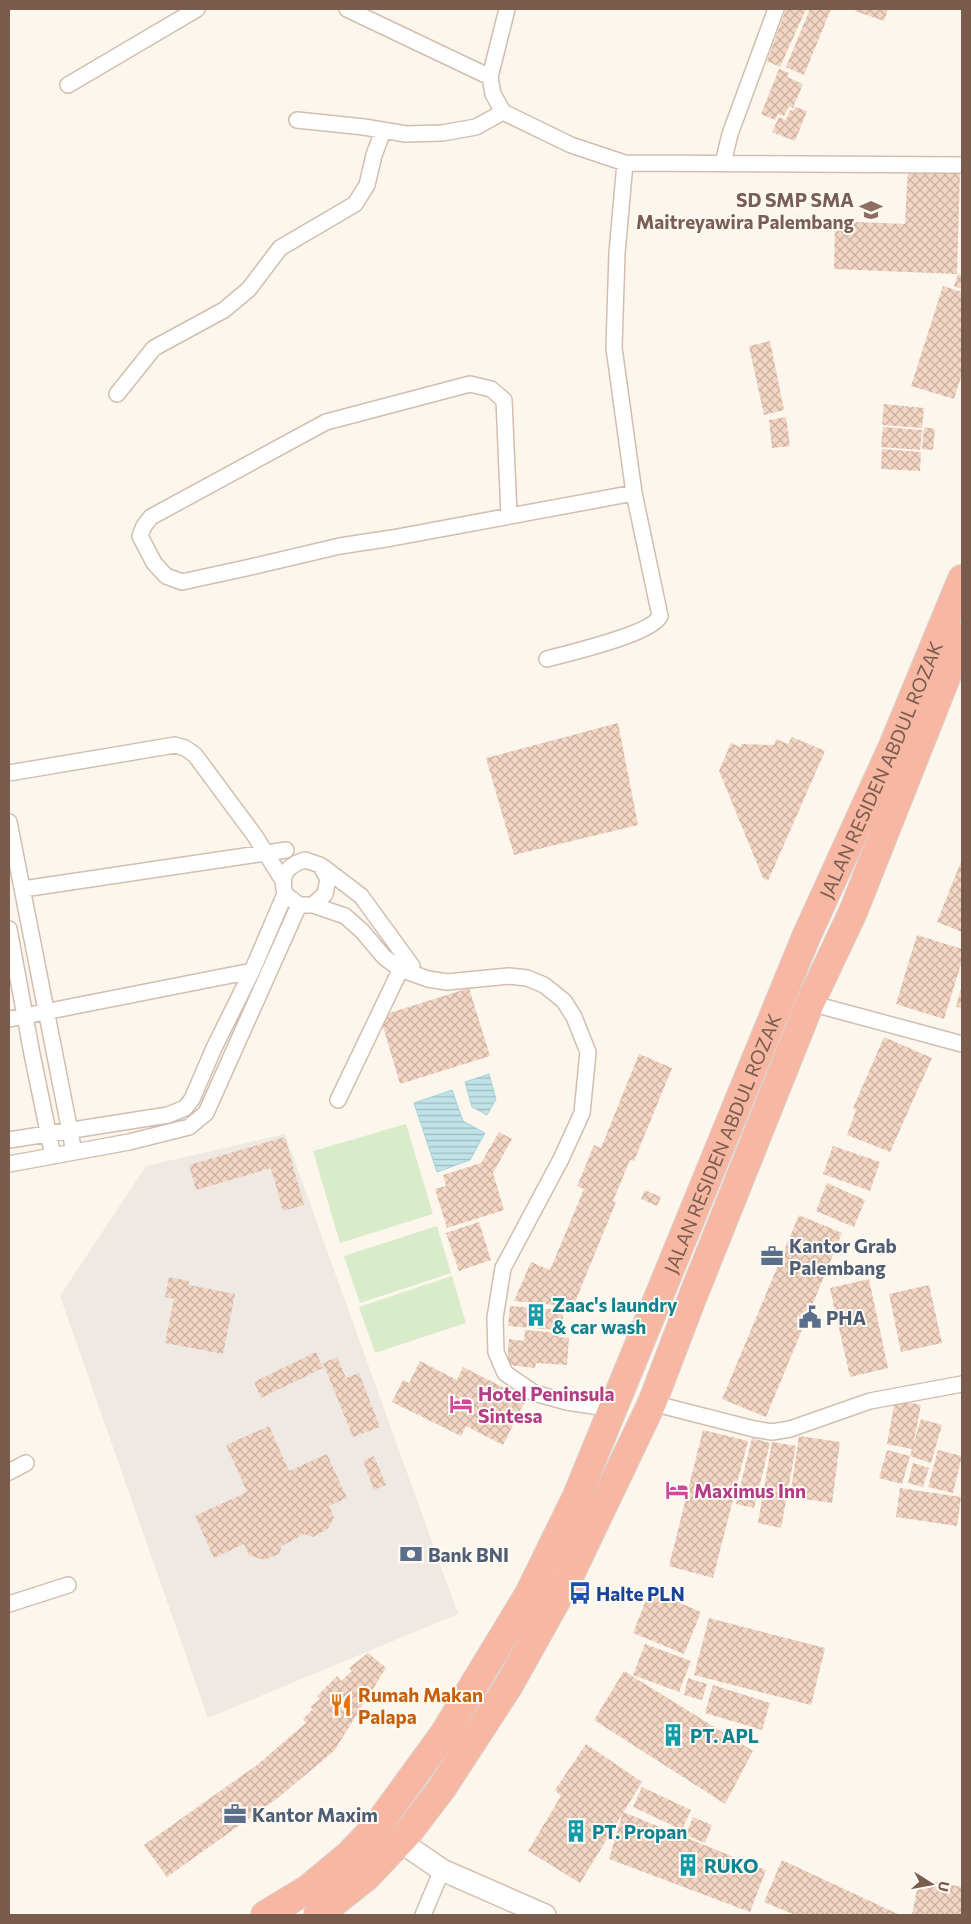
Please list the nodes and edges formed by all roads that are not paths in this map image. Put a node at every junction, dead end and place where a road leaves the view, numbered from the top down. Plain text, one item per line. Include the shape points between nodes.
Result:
1 (197, 9) edge
2 (347, 9) edge
3 (507, 9) edge
4 (776, 9) edge
5 (490, 77) junction
6 (68, 84) dead end
7 (503, 112) junction
8 (297, 120) dead end
9 (383, 131) junction
10 (625, 163) junction
11 (723, 163) junction
12 (962, 165) edge
13 (117, 394) dead end
14 (634, 493) junction
15 (509, 516) junction
16 (962, 579) edge
17 (962, 637) edge
18 (547, 659) dead end
19 (9, 773) edge
20 (9, 822) edge
21 (256, 836) junction
22 (286, 850) junction
23 (266, 854) junction
24 (305, 860) junction
25 (320, 865) junction
26 (282, 879) junction
27 (23, 889) junction
28 (285, 894) junction
29 (306, 905) junction
30 (9, 929) edge
31 (403, 964) junction
32 (252, 971) junction
33 (810, 1003) junction
34 (46, 1012) junction
35 (25, 1017) junction
36 (9, 1019) edge
37 (962, 1044) edge
38 (214, 1048) junction
39 (232, 1054) junction
40 (338, 1100) dead end
41 (185, 1108) junction
42 (195, 1124) junction
43 (70, 1130) junction
44 (48, 1133) junction
45 (9, 1140) edge
46 (74, 1152) junction
47 (54, 1156) junction
48 (9, 1164) edge
49 (962, 1384) edge
50 (652, 1403) junction
51 (614, 1408) junction
52 (26, 1463) dead end
53 (9, 1472) edge
54 (68, 1585) dead end
55 (9, 1604) edge
56 (377, 1826) junction
57 (401, 1842) junction
58 (442, 1870) junction
59 (265, 1915) edge
60 (318, 1915) edge
61 (423, 1915) edge
62 (545, 1915) edge

1 - 6 street
2 - 5 street
3 - 5 street
4 - 11 street via 730,134
5 - 7 street via 493,94
7 - 9 street via 476,127 442,133
7 - 10 street via 571,145
8 - 9 street
9 - 13 street via 367,185 355,204 280,248 249,289 224,310 154,348
10 - 11 street
10 - 14 street via 617,253 614,348
11 - 12 street
14 - 15 street
14 - 18 street via 660,616 657,622 612,641
15 - 15 street via 340,546 182,582 166,576 154,563 140,536 151,517 326,422 470,384 491,389 504,400
16 - 51 highway, JALAN RESIDEN ABDUL ROZAK via 893,746 806,938
17 - 33 highway, JALAN RESIDEN ABDUL ROZAK via 853,912
19 - 21 street via 175,746 185,748 195,755
20 - 27 street
21 - 22 street
21 - 23 street
22 - 23 street
22 - 24 street
23 - 26 street
23 - 27 street
24 - 25 street
24 - 26 street via 292,866
25 - 29 street via 328,879 325,894
25 - 31 street via 361,896
26 - 28 street
27 - 34 street
28 - 29 street
28 - 32 street
29 - 31 street via 337,912 353,922 384,957
29 - 39 street
30 - 35 street
31 - 40 street
31 - 51 street via 418,976 447,982 508,976 527,978 544,985 564,1001 574,1017 588,1052 582,1113 502,1268 495,1340 505,1373 527,1389 567,1402
32 - 34 street
32 - 38 street
33 - 37 street
33 - 50 highway, JALAN RESIDEN ABDUL ROZAK
34 - 35 street
34 - 43 street
35 - 36 street
35 - 44 street
38 - 39 street
38 - 41 street
39 - 42 street via 206,1113
41 - 42 street
41 - 43 street via 168,1116
42 - 46 street via 129,1142
43 - 44 street
43 - 46 street
44 - 45 street
44 - 47 street
46 - 47 street
47 - 48 street
49 - 50 street via 870,1401 790,1429 772,1432
50 - 57 highway, JALAN RESIDEN ABDUL ROZAK via 566,1583 509,1685 442,1788
51 - 56 highway, JALAN RESIDEN ABDUL ROZAK via 530,1594 444,1734
52 - 53 street
54 - 55 street
56 - 57 highway
56 - 59 highway, JALAN RESIDEN ABDUL ROZAK via 308,1890
57 - 58 street
57 - 60 highway, JALAN RESIDEN ABDUL ROZAK via 366,1877
58 - 61 street
58 - 62 street

